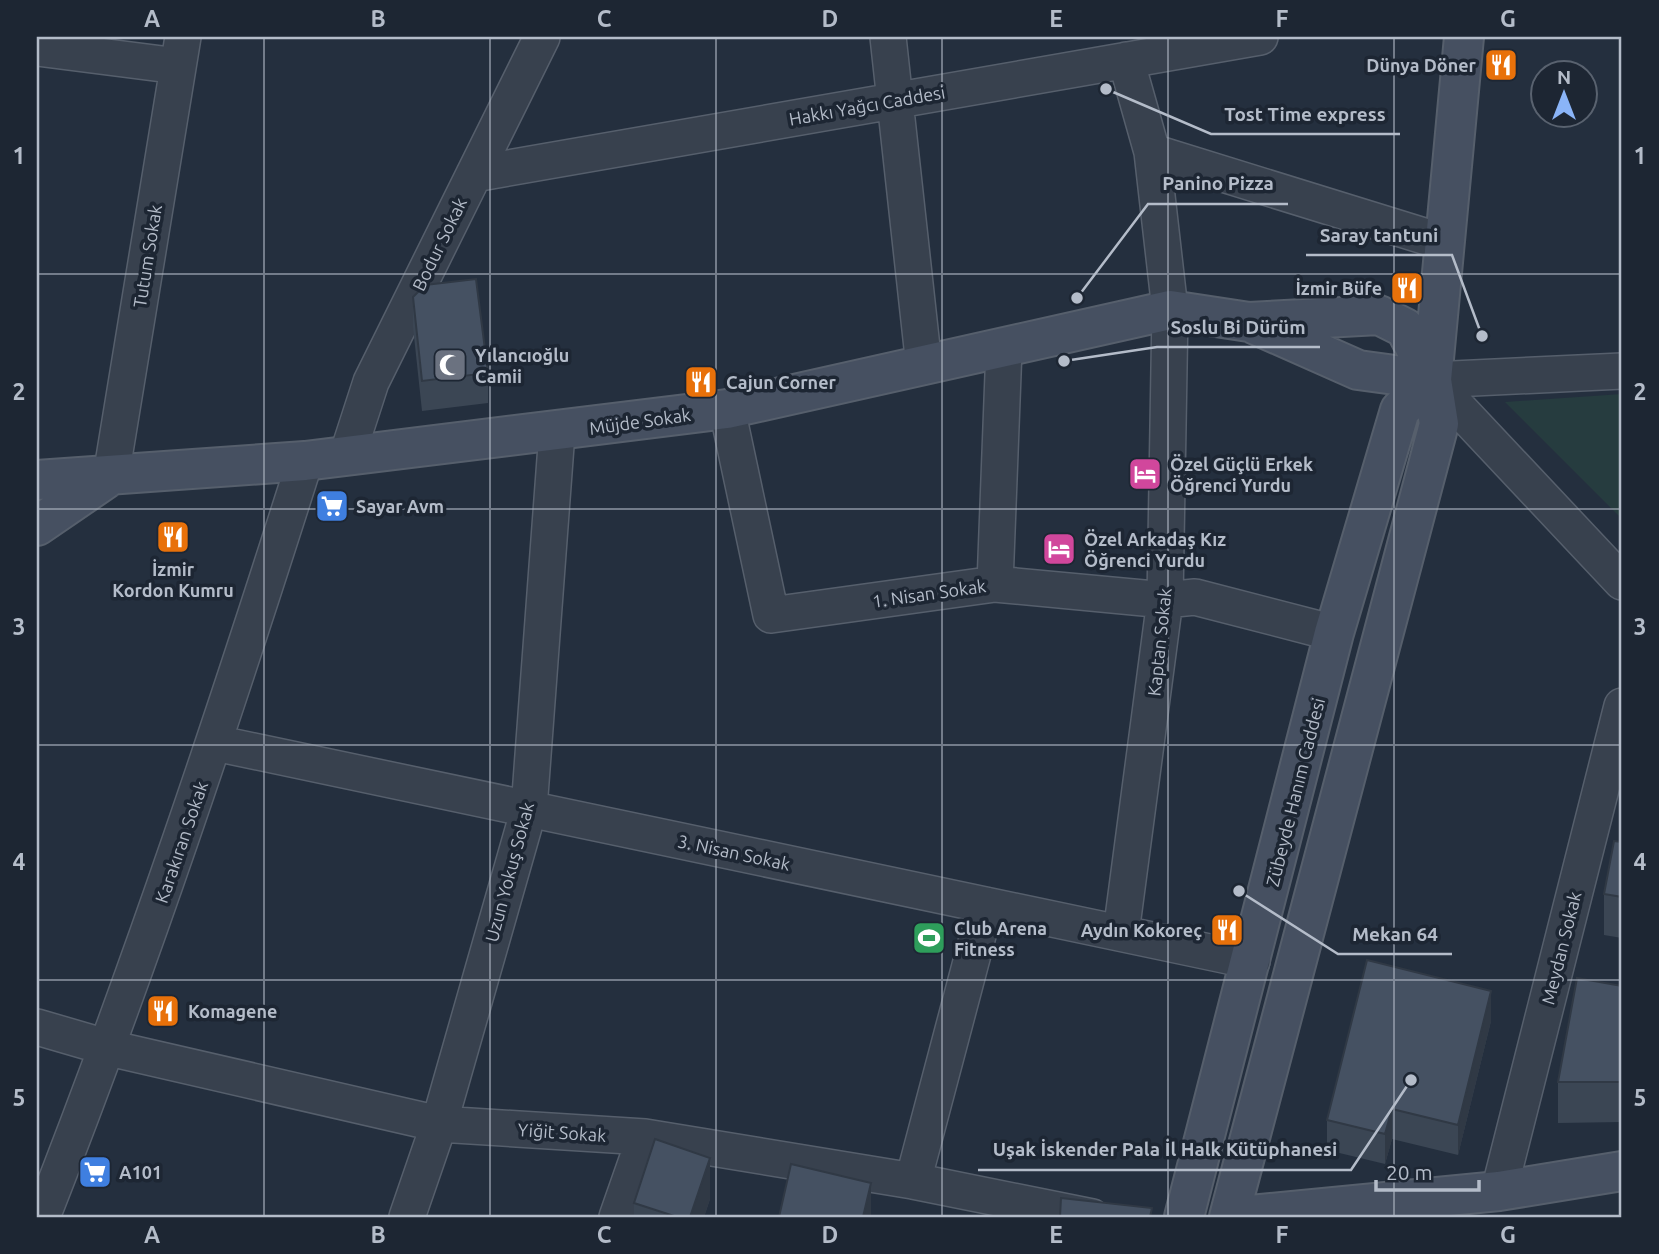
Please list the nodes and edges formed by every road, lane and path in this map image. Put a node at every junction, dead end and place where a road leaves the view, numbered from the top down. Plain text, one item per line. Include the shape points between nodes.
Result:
1 (542, 37) edge
2 (888, 37) edge
3 (1260, 37) edge
4 (1464, 37) edge
5 (1215, 41) edge
6 (37, 48) edge
7 (181, 52) edge
8 (1126, 60) junction
9 (895, 100) junction
10 (1152, 152) junction
11 (474, 174) junction
12 (1443, 242) junction
13 (1170, 310) junction
14 (1249, 322) junction
15 (1004, 348) junction
16 (924, 366) junction
17 (1622, 371) edge
18 (1432, 380) junction
19 (727, 409) junction
20 (557, 432) junction
21 (346, 456) junction
22 (305, 461) junction
23 (111, 476) junction
24 (37, 480) edge
25 (37, 526) edge
26 (1622, 582) edge
27 (995, 584) junction
28 (1165, 600) junction
29 (1335, 633) junction
30 (1622, 706) edge
31 (215, 743) junction
32 (529, 809) junction
33 (986, 905) junction
34 (1121, 933) junction
35 (1252, 961) junction
36 (37, 1027) edge
37 (109, 1048) junction
38 (439, 1124) junction
39 (645, 1138) junction
40 (1622, 1171) edge
41 (913, 1181) junction
42 (1499, 1191) junction
43 (42, 1217) edge
44 (407, 1217) edge
45 (617, 1217) edge
46 (1092, 1217) edge
47 (1184, 1217) edge
48 (1229, 1217) edge

1 - 11 street, Bodur Sokak
2 - 9 street
3 - 5 street, Hakkı Yağcı Caddesi
4 - 12 main road
5 - 8 street, Hakkı Yağcı Caddesi
6 - 7 street
7 - 23 street, Tutum Sokak
8 - 9 street, Hakkı Yağcı Caddesi
8 - 10 street, Kaptan Sokak
9 - 11 street, Hakkı Yağcı Caddesi
9 - 16 street
10 - 12 street
10 - 13 street, Kaptan Sokak
11 - 21 street, Bodur Sokak via 371,382
12 - 18 main road
13 - 14 main road, Müjde Sokak
13 - 15 main road, Müjde Sokak
13 - 28 street, Kaptan Sokak
14 - 18 main road via 1358,370
14 - 18 main road via 1379,315 1405,328
15 - 16 main road, Müjde Sokak
15 - 27 street
16 - 19 main road, Müjde Sokak
17 - 18 street
18 - 26 street
18 - 29 main road, Zübeyde Hanım Caddesi via 1400,410
18 - 48 main road via 1438,424
19 - 20 main road, Müjde Sokak
19 - 27 street, 1. Nisan Sokak via 771,615
20 - 21 main road, Müjde Sokak
20 - 32 street, Uzun Yokuş Sokak
21 - 22 main road, Müjde Sokak
22 - 23 main road, Müjde Sokak
22 - 31 street, Karakıran Sokak
23 - 24 main road
23 - 25 main road, Müjde Sokak
27 - 28 street, 1. Nisan Sokak
28 - 29 street, 1. Nisan Sokak via 1195,597
28 - 34 street, Kaptan Sokak
29 - 35 main road, Zübeyde Hanım Caddesi
30 - 42 street, Meydan Sokak
31 - 32 street, 3. Nisan Sokak
31 - 37 street, Karakıran Sokak
32 - 33 street, 3. Nisan Sokak
32 - 38 street, Uzun Yokuş Sokak
33 - 34 street, 3. Nisan Sokak
33 - 41 street
34 - 35 street, 3. Nisan Sokak
35 - 47 main road, Zübeyde Hanım Caddesi
36 - 37 street, Yiğit Sokak
37 - 38 street, Yiğit Sokak
37 - 43 street, Karakıran Sokak
38 - 39 street, Yiğit Sokak
38 - 44 street, Uzun Yokuş Sokak
39 - 41 street, Yiğit Sokak
39 - 45 street
40 - 42 main road
41 - 46 street, Yiğit Sokak
42 - 48 main road

